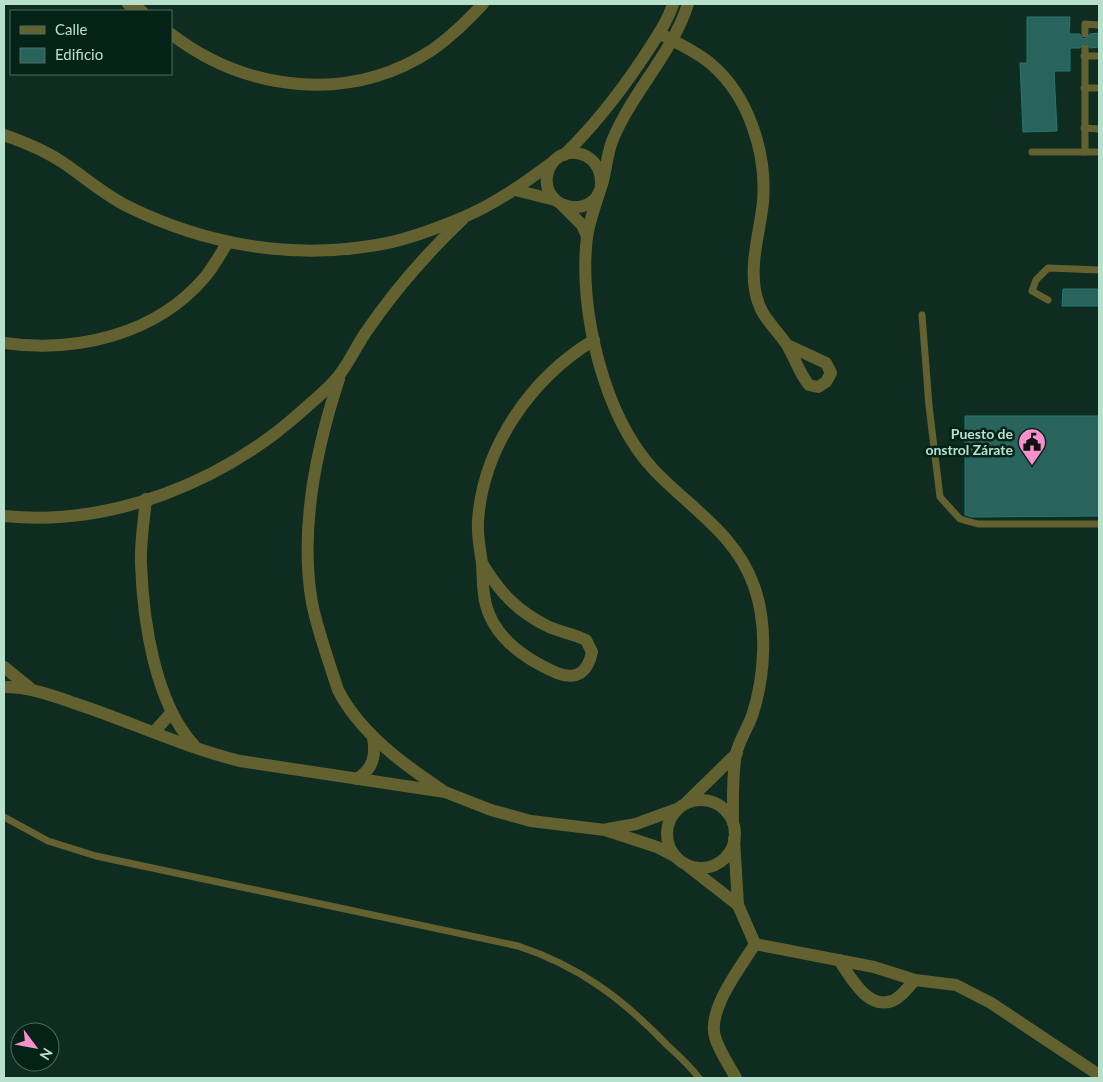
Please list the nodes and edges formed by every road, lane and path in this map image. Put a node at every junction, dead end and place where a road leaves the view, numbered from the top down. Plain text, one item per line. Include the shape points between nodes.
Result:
1 (128, 4) edge
2 (483, 4) edge
3 (673, 4) edge
4 (688, 4) edge
5 (140, 10) edge
6 (1099, 25) edge
7 (659, 33) junction
8 (1085, 34) dead end
9 (172, 35) edge
10 (673, 41) junction
11 (1085, 48) dead end
12 (1084, 56) junction
13 (1099, 56) edge
14 (1084, 88) junction
15 (1099, 88) edge
16 (1084, 128) junction
17 (1099, 129) edge
18 (4, 135) edge
19 (1032, 152) dead end
20 (1085, 152) junction
21 (1099, 152) edge
22 (559, 158) junction
23 (600, 189) junction
24 (515, 190) junction
25 (559, 202) junction
26 (466, 216) junction
27 (420, 232) junction
28 (587, 236) junction
29 (228, 242) junction
30 (432, 249) junction
31 (1099, 270) edge
32 (1048, 300) dead end
33 (922, 315) dead end
34 (594, 340) junction
35 (4, 342) edge
36 (787, 345) dead end
37 (340, 374) junction
38 (310, 404) junction
39 (328, 416) junction
40 (146, 499) junction
41 (4, 516) edge
42 (1099, 524) edge
43 (482, 563) junction
44 (4, 667) edge
45 (4, 687) edge
46 (34, 690) junction
47 (171, 713) junction
48 (154, 732) junction
49 (373, 736) junction
50 (196, 748) junction
51 (736, 753) junction
52 (357, 779) junction
53 (445, 792) junction
54 (682, 806) junction
55 (4, 816) edge
56 (733, 822) junction
57 (605, 830) junction
58 (734, 839) junction
59 (680, 860) junction
60 (738, 905) junction
61 (755, 944) junction
62 (839, 960) junction
63 (915, 980) junction
64 (1076, 1058) junction
65 (1099, 1064) edge
66 (1099, 1075) edge
67 (699, 1078) edge
68 (736, 1078) edge

1 - 5 street
2 - 9 street via 450,36 414,60 367,78 327,84 285,82 237,71 212,62
3 - 7 street
4 - 10 street
6 - 8 lane via 1085,24
7 - 10 street
7 - 22 street via 618,96 588,132
10 - 23 street via 618,127 609,148
10 - 36 street via 712,64 728,82 752,126 763,172 755,287 767,322
11 - 12 lane
12 - 13 lane
12 - 14 lane
14 - 15 lane
14 - 16 lane
16 - 17 lane
16 - 20 lane
18 - 29 street via 40,149 130,208 193,233
19 - 20 lane
20 - 21 lane
22 - 23 street via 572,153 588,156 600,168
22 - 24 street
22 - 25 street via 547,176 547,185
23 - 25 street via 594,200 579,207
23 - 28 street
24 - 25 street
24 - 26 street
25 - 28 street via 582,225
26 - 27 street
26 - 30 street
27 - 29 street via 371,246 332,250 260,248
27 - 30 street
28 - 34 street via 587,278
29 - 35 street via 204,277 181,298 154,318 129,330 80,344 48,346
30 - 37 street via 394,293
31 - 32 lane via 1048,268 1036,280 1032,292
33 - 42 lane via 940,497 960,519 978,524
34 - 43 street via 571,354 539,384 499,444 480,500 478,524
34 - 51 street via 607,391 627,433 655,471 721,530 754,584 762,624 760,679 752,715
37 - 38 street
37 - 39 street
38 - 39 street
38 - 40 street via 280,431 244,456 192,484
39 - 49 street via 310,505 308,563 312,604 338,690
40 - 41 street via 114,509 76,515
40 - 47 street via 141,563 146,622
43 - 43 street via 486,605 495,625 516,650 563,675 576,675 589,666 592,652 586,640 550,627 513,604
44 - 46 street
45 - 46 street
46 - 48 street
47 - 48 street
47 - 50 street via 180,731
48 - 50 street
49 - 52 street via 374,761
49 - 53 street via 416,773
50 - 52 street via 240,761
51 - 54 street
51 - 56 street
52 - 53 street
53 - 57 street via 531,821
54 - 56 street via 696,800 714,802
54 - 57 street via 636,824
54 - 59 street via 667,828 667,839
55 - 67 lane via 48,840 96,856 509,944 542,954 580,972 612,994
56 - 58 street
57 - 59 street via 657,847
58 - 59 street via 731,849 715,864 700,867
58 - 60 street
59 - 60 street
60 - 61 street
61 - 62 street
61 - 68 street via 719,1004 713,1022 715,1037
62 - 63 street
62 - 63 street via 860,991 882,1002 892,1001
63 - 64 street via 940,981 968,990
64 - 65 street
64 - 66 street

